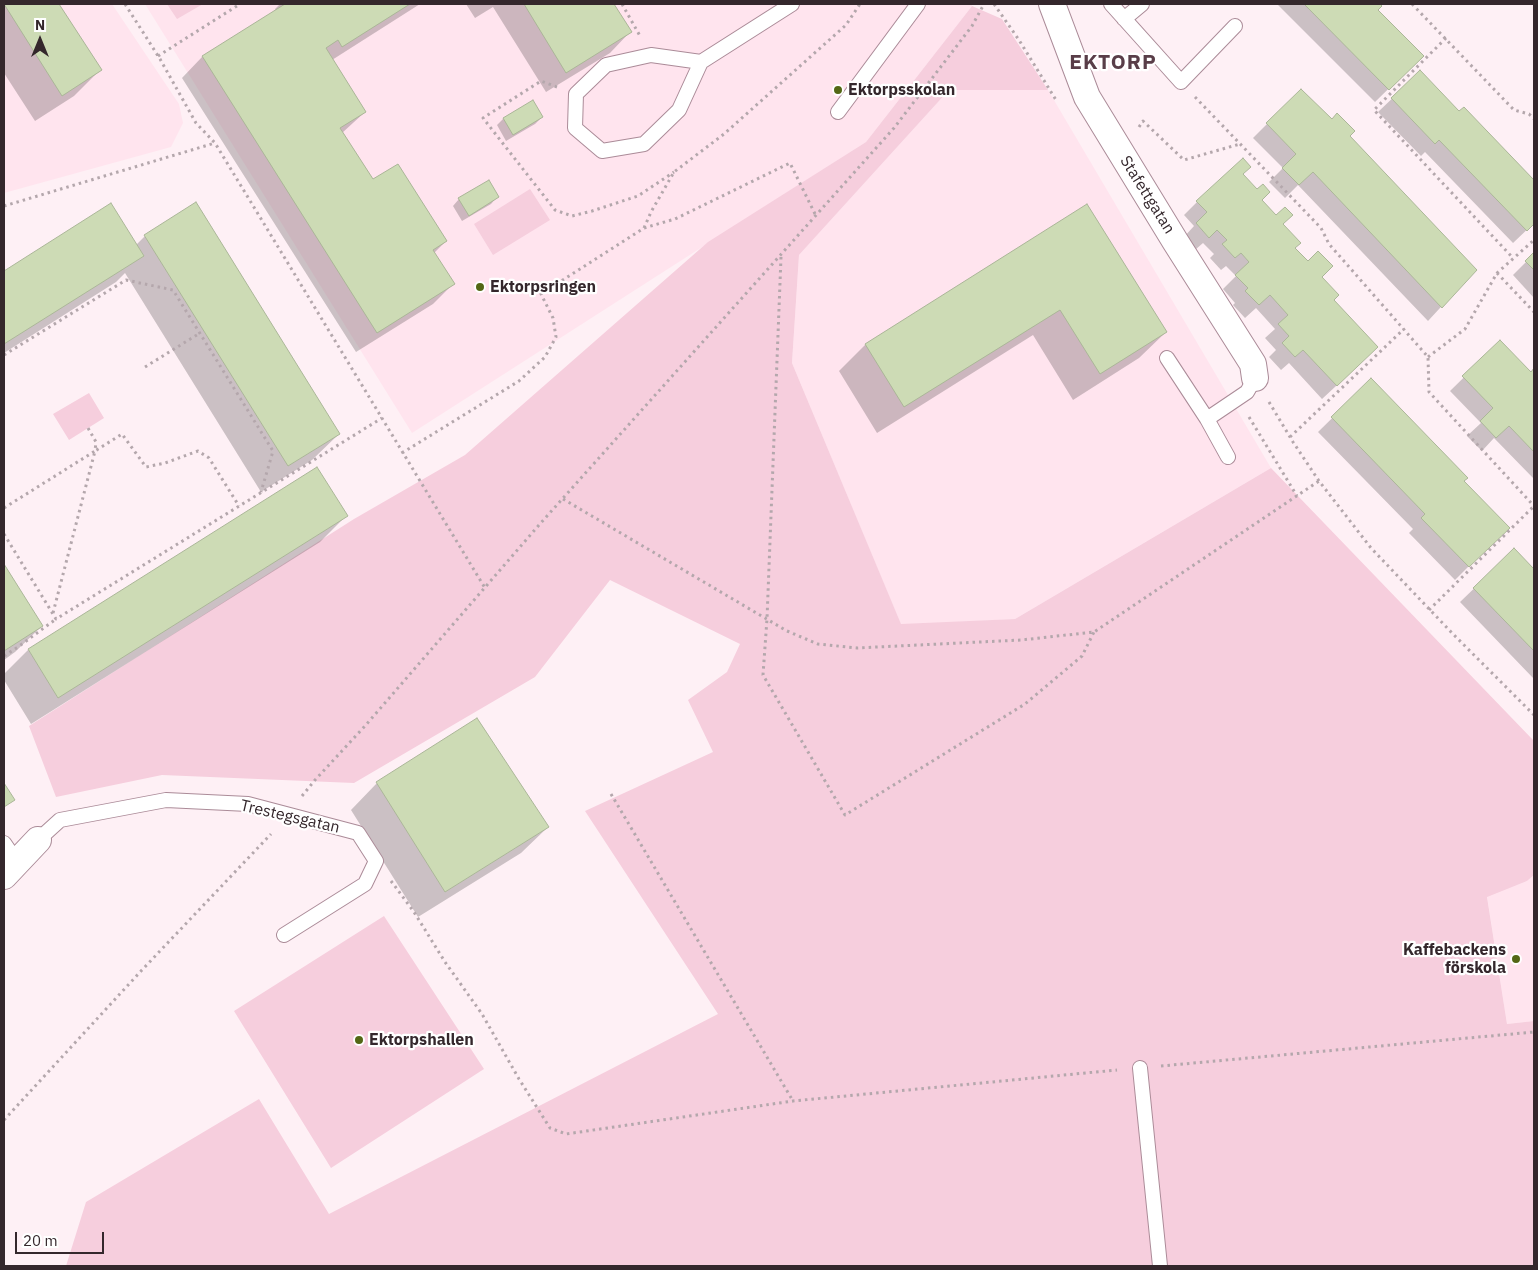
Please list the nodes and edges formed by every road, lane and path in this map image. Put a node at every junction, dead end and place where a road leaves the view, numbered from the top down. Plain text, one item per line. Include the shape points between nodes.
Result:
1 (125, 4) edge
2 (240, 4) edge
3 (622, 4) edge
4 (792, 4) edge
5 (860, 4) edge
6 (918, 4) edge
7 (984, 4) edge
8 (1052, 4) edge
9 (1111, 4) edge
10 (1142, 4) edge
11 (1412, 4) edge
12 (1124, 20) junction
13 (1235, 26) dead end
14 (1446, 38) junction
15 (651, 55) junction
16 (158, 56) junction
17 (701, 62) junction
18 (1181, 82) junction
19 (576, 94) junction
20 (838, 112) dead end
21 (1534, 119) edge
22 (215, 143) junction
23 (1240, 144) junction
24 (1121, 153) junction
25 (674, 172) junction
26 (4, 206) edge
27 (816, 216) junction
28 (644, 228) junction
29 (1534, 240) edge
30 (781, 256) junction
31 (1514, 258) junction
32 (1497, 273) junction
33 (1534, 312) edge
34 (1404, 329) junction
35 (200, 334) junction
36 (4, 355) edge
37 (1428, 357) junction
38 (1167, 358) dead end
39 (145, 367) dead end
40 (1255, 378) junction
41 (382, 418) junction
42 (1207, 419) junction
43 (88, 428) dead end
44 (1290, 437) junction
45 (95, 451) junction
46 (402, 453) junction
47 (1228, 457) dead end
48 (1319, 482) junction
49 (261, 493) junction
50 (563, 499) junction
51 (239, 506) junction
52 (1534, 506) edge
53 (4, 508) edge
54 (4, 534) edge
55 (485, 588) junction
56 (1429, 610) junction
57 (53, 613) junction
58 (56, 619) junction
59 (767, 619) junction
60 (1094, 632) junction
61 (4, 656) edge
62 (1534, 715) edge
63 (611, 794) dead end
64 (287, 815) junction
65 (38, 840) joint
66 (376, 860) junction
67 (8, 861) edge
68 (284, 934) dead end
69 (1534, 1032) edge
70 (1140, 1068) junction
71 (793, 1101) junction
72 (4, 1120) edge
73 (1160, 1266) edge

1 - 16 path
2 - 16 path
3 - 15 path
4 - 17 lane
5 - 25 path via 846,25 724,134
6 - 20 lane
7 - 27 path via 972,26 894,128
8 - 24 street, Stafettgatan via 1087,98
9 - 12 lane
10 - 12 lane
11 - 14 path
12 - 18 lane
13 - 18 lane
14 - 21 path via 1514,110 1529,114
14 - 31 path via 1374,110
15 - 17 lane
15 - 19 lane via 606,65
16 - 22 path via 196,123
17 - 19 lane via 678,110 644,144 602,151 575,128
18 - 23 path
19 - 25 path via 541,81 483,118 555,210 572,216 592,211 638,196
22 - 26 path
22 - 41 path
23 - 24 path via 1184,160 1143,121
23 - 34 path via 1322,228 1329,244
24 - 40 street, Stafettgatan via 1253,364
25 - 28 path
27 - 28 path via 790,163 675,219
27 - 30 path
28 - 46 path via 541,294 553,318 556,337 545,357 520,381
29 - 31 path
30 - 50 path
30 - 59 path
31 - 32 path
32 - 33 path
32 - 37 path via 1465,330
34 - 37 path
34 - 44 path
35 - 36 path via 173,290 126,280
35 - 39 path
35 - 49 path via 273,451
37 - 52 path via 1429,392
38 - 42 lane
40 - 42 lane via 1247,392
40 - 44 path
41 - 46 path
41 - 49 path
42 - 47 lane
43 - 45 path via 96,442
44 - 48 path
45 - 51 path via 122,434 146,467 198,451 209,458
45 - 53 path
45 - 57 path
46 - 55 path
48 - 56 path via 1371,548
48 - 60 path
49 - 51 path
50 - 55 path
50 - 59 path
51 - 58 path
52 - 56 path
54 - 57 path
55 - 64 path
56 - 62 path
57 - 58 path
58 - 61 path
59 - 60 path via 818,644 857,648 1021,640
59 - 60 path via 763,675 845,815 1025,704 1082,656
63 - 71 path
64 - 65 lane, Trestegsgatan via 248,804 166,800 60,820
64 - 66 lane, Trestegsgatan via 358,833
64 - 72 path
65 - 67 street, Trestegsgatan
66 - 68 lane via 365,884
66 - 71 path via 482,1014 550,1128 566,1134
69 - 70 path
70 - 71 path
70 - 73 lane

